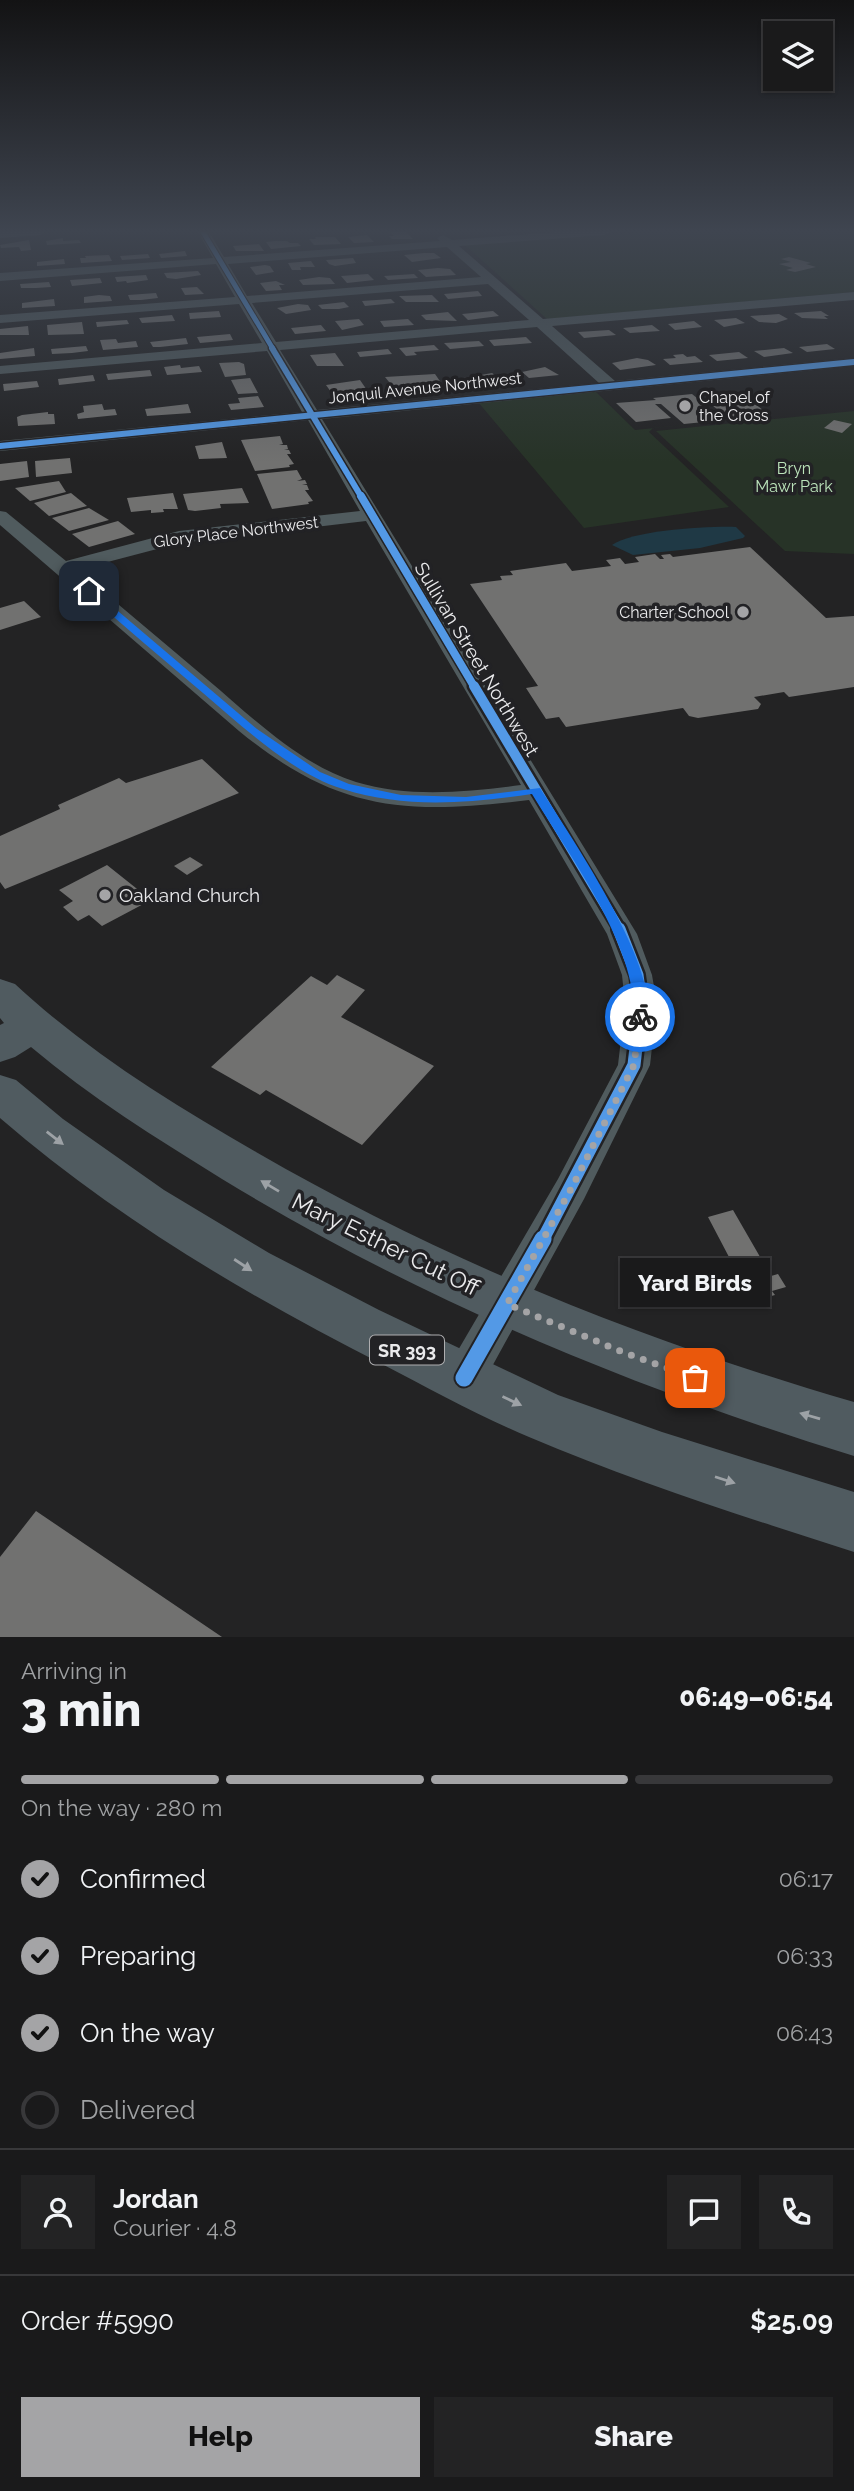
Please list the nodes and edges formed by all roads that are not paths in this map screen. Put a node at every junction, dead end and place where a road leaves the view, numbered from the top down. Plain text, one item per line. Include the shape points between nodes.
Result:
1 (136, 308) edge
2 (248, 308) edge
3 (523, 308) edge
4 (710, 308) edge
5 (0, 319) edge
6 (540, 323) junction
7 (271, 346) junction
8 (854, 362) edge
9 (0, 370) edge
10 (612, 386) junction
11 (312, 415) junction
12 (0, 446) edge
13 (371, 515) junction
14 (0, 516) edge
15 (62, 568) junction
16 (536, 791) junction
17 (11, 1021) edge
18 (0, 1092) edge
19 (507, 1304) junction
20 (464, 1378) junction
21 (854, 1429) edge
22 (854, 1522) edge

1 - 5 street
2 - 7 street, Sullivan Street Northwest
3 - 6 street
4 - 6 street
6 - 7 street
6 - 10 street
7 - 9 street
7 - 11 street, Sullivan Street Northwest
8 - 10 street, Jonquil Avenue Northwest
10 - 11 street, Jonquil Avenue Northwest
11 - 12 street, Jonquil Avenue Northwest
11 - 13 street, Sullivan Street Northwest
13 - 15 street, Glory Place Northwest via 179,537
13 - 16 street, Sullivan Street Northwest
14 - 15 street
15 - 16 street via 253,731 316,774 346,787 401,798 466,800
16 - 19 street, Sullivan Street Northwest via 622,934 637,975 641,1004 634,1065
19 -> 17 main road, Mary Esther Cut Off via 387,1249 276,1190 80,1060
18 -> 20 main road, SR 393 via 94,1168 255,1272
19 - 20 street, Sullivan Street Northwest
21 -> 19 main road, Mary Esther Cut Off via 625,1353
20 -> 22 main road, SR 393 via 559,1422

